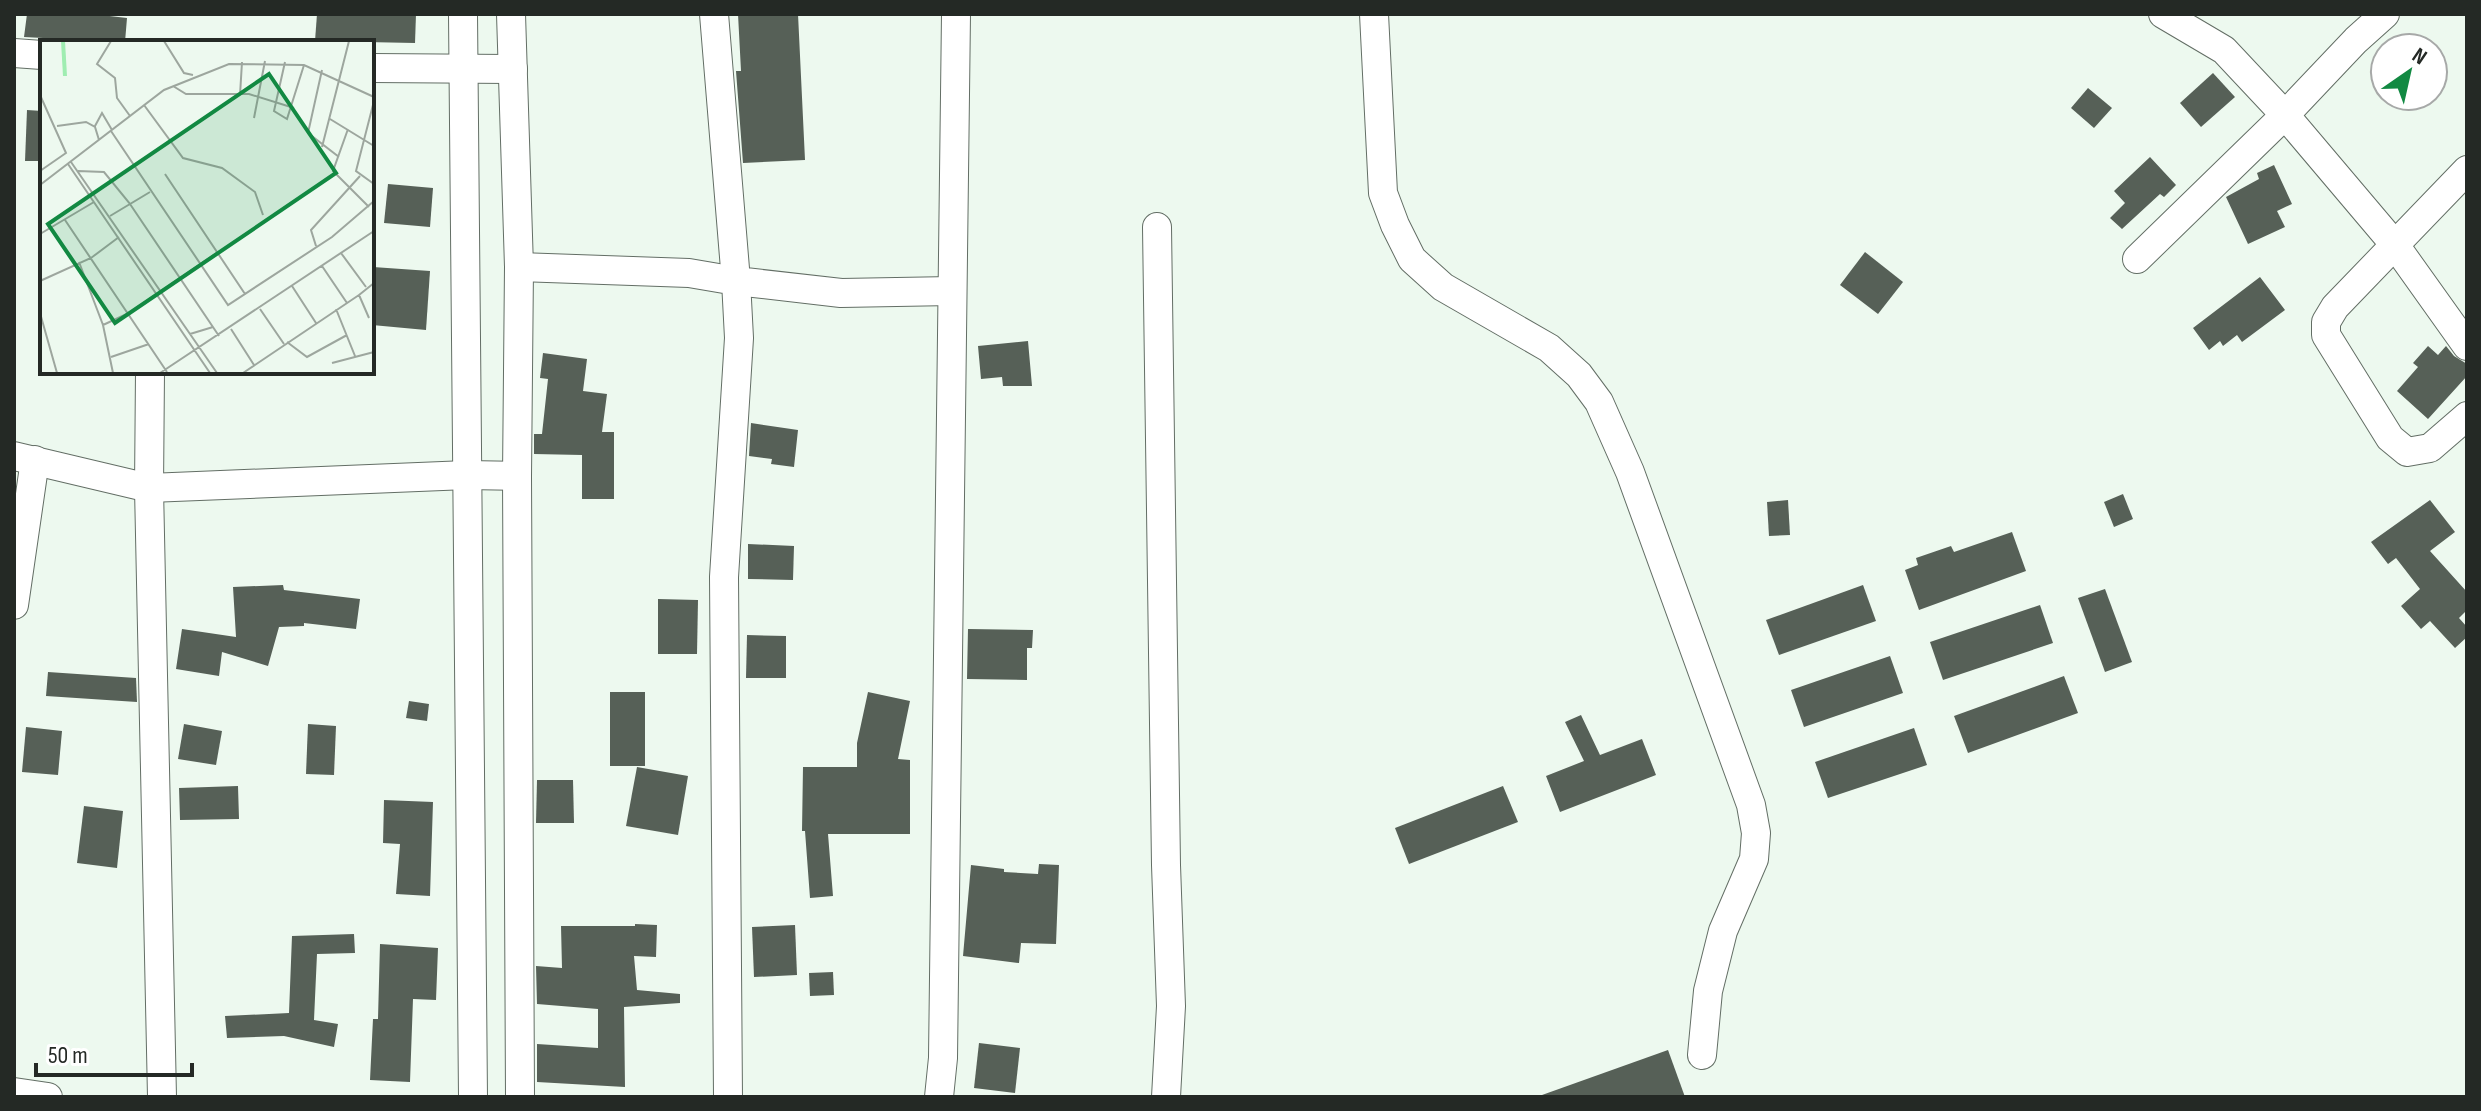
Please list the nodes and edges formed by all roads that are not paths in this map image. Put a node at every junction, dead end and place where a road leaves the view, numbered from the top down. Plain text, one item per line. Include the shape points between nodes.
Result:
1 (463, 14) edge
2 (511, 14) edge
3 (714, 14) edge
4 (956, 14) edge
5 (1374, 14) edge
6 (2163, 14) edge
7 (2385, 14) edge
8 (14, 53) edge
9 (40, 55) edge
10 (374, 68) edge
11 (513, 69) junction
12 (463, 70) junction
13 (2285, 115) junction
14 (2467, 170) edge
15 (1157, 227) dead end
16 (2395, 245) junction
17 (2137, 259) dead end
18 (519, 267) junction
19 (736, 281) junction
20 (952, 291) junction
21 (2467, 346) edge
22 (150, 374) edge
23 (2467, 416) edge
24 (24, 458) edge
25 (467, 475) junction
26 (517, 476) junction
27 (149, 488) junction
28 (14, 605) edge
29 (1702, 1055) dead end
30 (14, 1092) edge
31 (48, 1097) edge
32 (162, 1097) edge
33 (473, 1097) edge
34 (520, 1097) edge
35 (728, 1097) edge
36 (939, 1097) edge
37 (1166, 1097) edge

1 - 12 street
2 - 11 street
3 - 19 street
4 - 20 street
5 - 29 street via 1383,193 1395,225 1412,259 1443,287 1549,348 1599,402 1630,472 1751,805 1754,859 1723,931 1708,991
6 - 13 street via 2224,50
7 - 13 street
8 - 9 street
10 - 12 street
11 - 12 street
11 - 18 street
12 - 25 street
13 - 16 street
13 - 17 street
14 - 16 street
15 - 37 street via 1171,1006
16 - 21 street
16 - 23 street via 2335,307 2326,335 2390,438 2407,452 2430,448
18 - 19 street via 689,273
18 - 26 street
19 - 20 street via 841,293
19 - 35 street via 739,338 724,577
20 - 36 street
22 - 27 street
24 - 27 street
24 - 28 street
25 - 26 street
25 - 27 street
25 - 33 street
26 - 34 street
27 - 32 street
30 - 31 street

